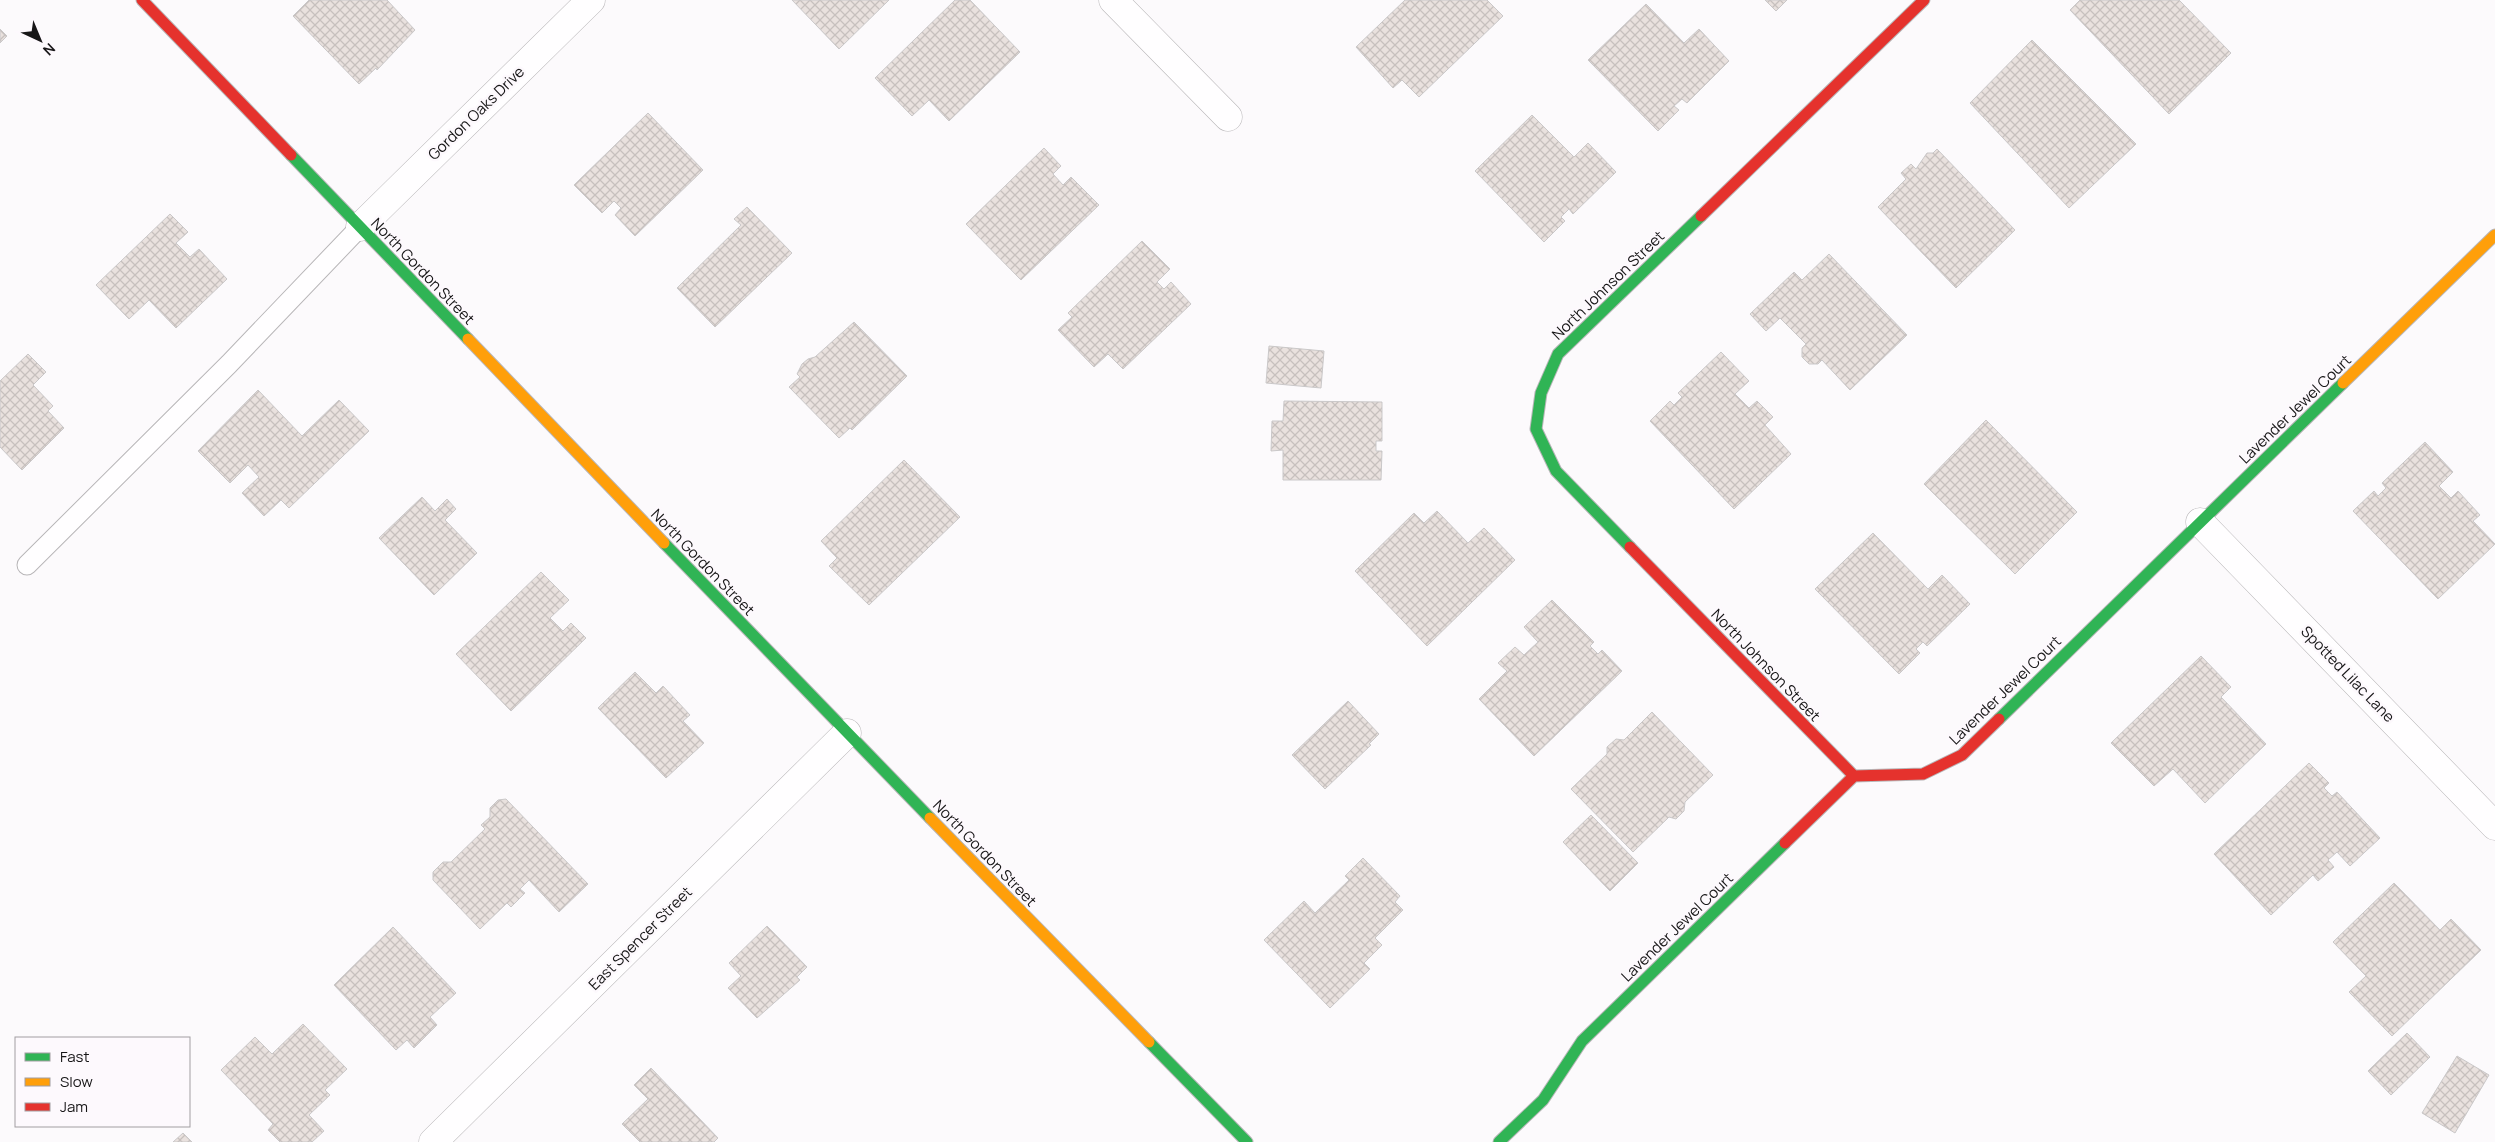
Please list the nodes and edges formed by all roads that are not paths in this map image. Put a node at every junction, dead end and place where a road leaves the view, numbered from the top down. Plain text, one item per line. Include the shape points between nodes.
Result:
1 (142, 0) edge
2 (592, 0) edge
3 (1113, 0) edge
4 (1924, 0) edge
5 (1228, 117) dead end
6 (360, 227) junction
7 (2495, 235) edge
8 (2200, 522) junction
9 (27, 564) dead end
10 (847, 733) junction
11 (1854, 776) junction
12 (2495, 826) edge
13 (433, 1142) edge
14 (1247, 1142) edge
15 (1499, 1142) edge

1 - 6 street, North Gordon Street
2 - 6 street, Gordon Oaks Drive
3 - 5 street
4 - 11 street, North Johnson Street via 1558,354 1541,393 1536,429 1556,471
6 - 9 lane via 229,364
6 - 10 street, North Gordon Street
7 - 8 street, Lavender Jewel Court
8 - 11 street, Lavender Jewel Court via 1962,755 1923,774
8 - 12 street, Spotted Lilac Lane
10 - 13 street, East Spencer Street
10 - 14 street, North Gordon Street
11 - 15 street, Lavender Jewel Court via 1582,1041 1543,1100

